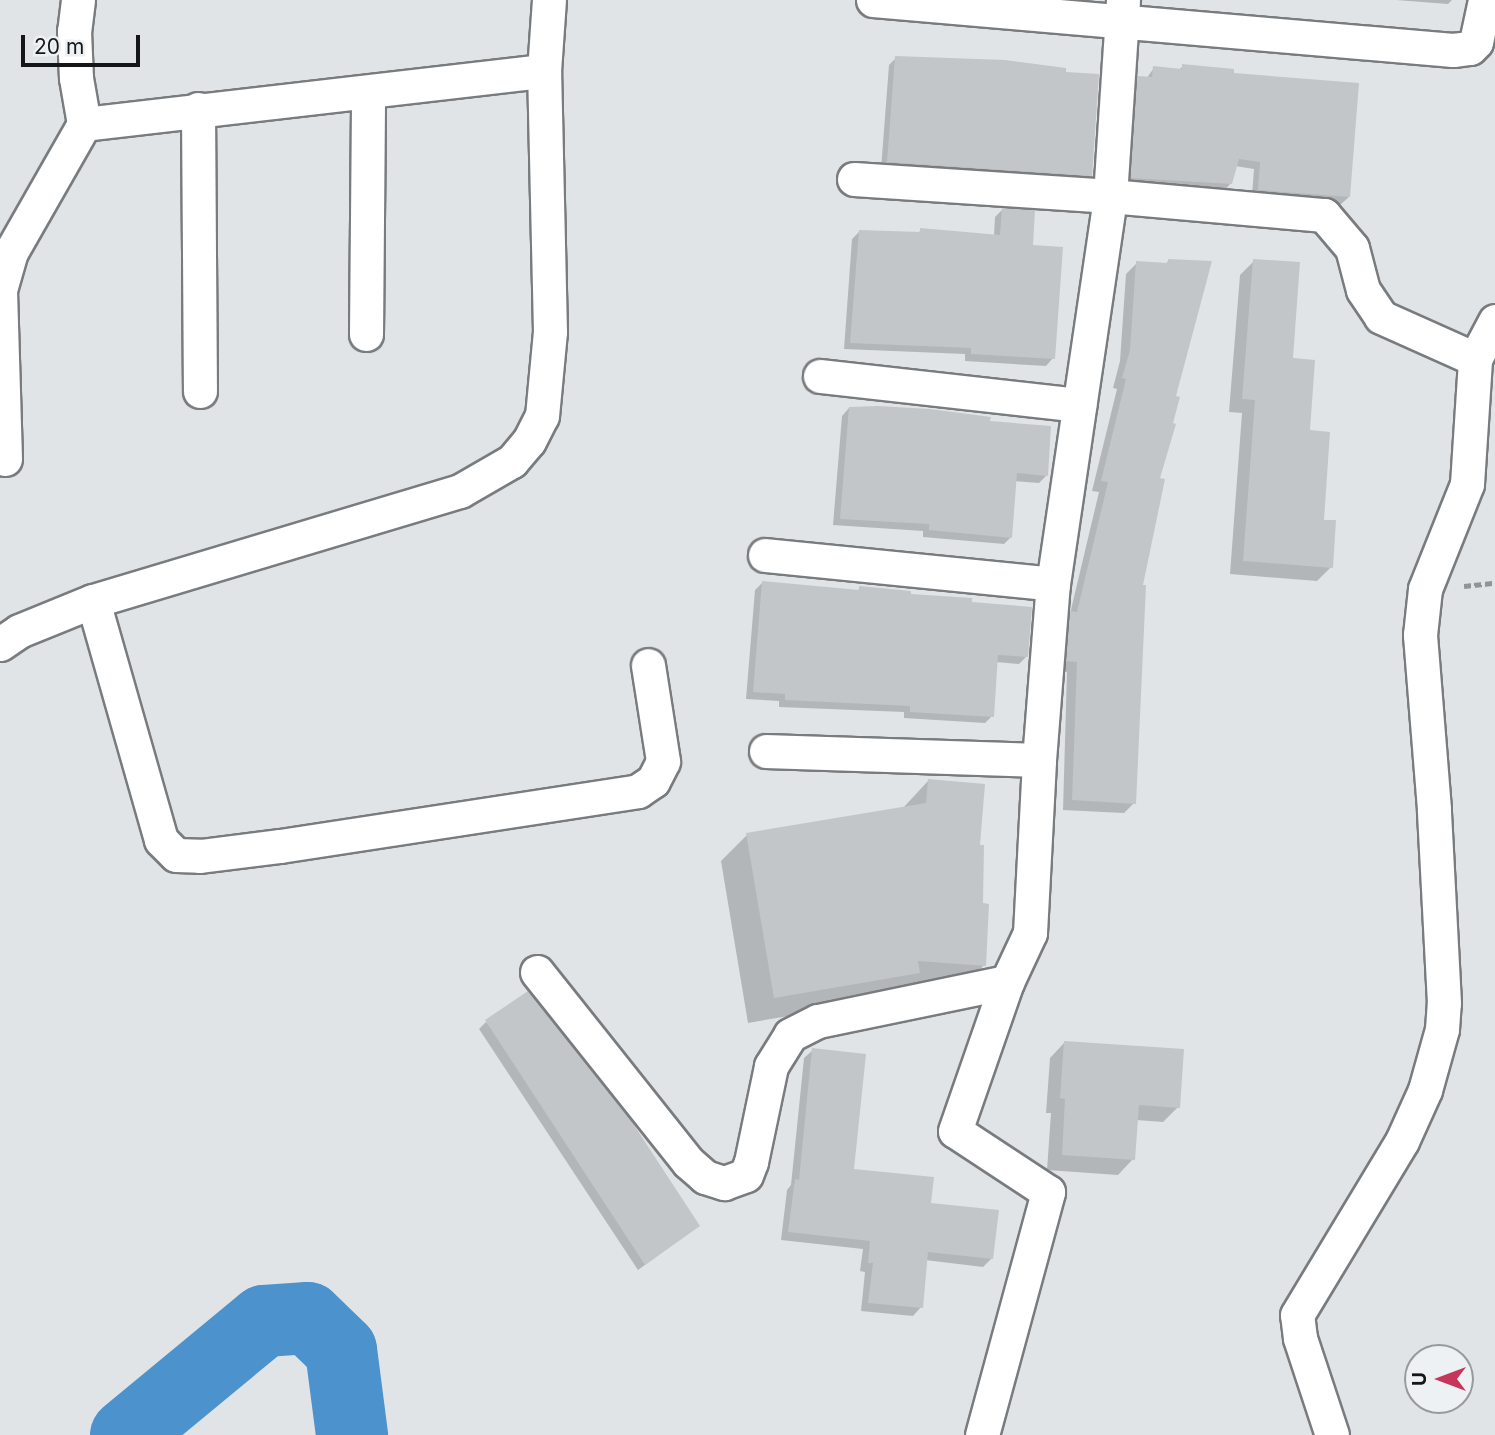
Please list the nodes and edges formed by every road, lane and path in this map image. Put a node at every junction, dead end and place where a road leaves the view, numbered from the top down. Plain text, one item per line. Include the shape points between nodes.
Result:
1 (78, 0) edge
2 (549, 0) edge
3 (873, 0) edge
4 (1485, 0) edge
5 (938, 3) edge
6 (1122, 10) edge
7 (544, 71) junction
8 (368, 92) junction
9 (198, 109) junction
10 (84, 124) junction
11 (854, 179) dead end
12 (1110, 195) junction
13 (1495, 321) edge
14 (366, 334) dead end
15 (1475, 359) junction
16 (820, 376) dead end
17 (200, 391) dead end
18 (1079, 405) junction
19 (5, 458) dead end
20 (765, 555) dead end
21 (1052, 584) junction
22 (93, 601) junction
23 (0, 644) edge
24 (648, 665) dead end
25 (766, 751) dead end
26 (1039, 760) junction
27 (537, 972) dead end
28 (1007, 982) junction
29 (982, 1435) edge
30 (1332, 1435) edge

1 - 10 street via 76,78
2 - 7 street
3 - 5 street
4 - 6 street via 1476,42 1470,48 1453,50
5 - 6 street
6 - 12 street
7 - 8 street
7 - 22 street via 550,332 542,416 512,461 460,491
8 - 9 street
8 - 14 street
9 - 10 street
9 - 17 street
10 - 19 street via 11,252 0,290
11 - 12 street
12 - 15 street via 1324,215 1352,248 1363,290 1381,317
12 - 18 street
13 - 15 street
15 - 30 street via 1467,484 1424,589 1420,635 1435,837 1442,1029 1424,1090 1402,1140 1297,1315 1300,1338
16 - 18 street
18 - 21 street
20 - 21 street
21 - 26 street
22 - 23 street via 19,631
22 - 24 street via 160,840 176,855 280,846 638,791 653,781 663,761
25 - 26 street
26 - 28 street via 1030,933
27 - 28 street via 688,1162 705,1177 724,1183 746,1175 771,1066 790,1035 818,1021
28 - 29 street via 955,1131 1048,1192

